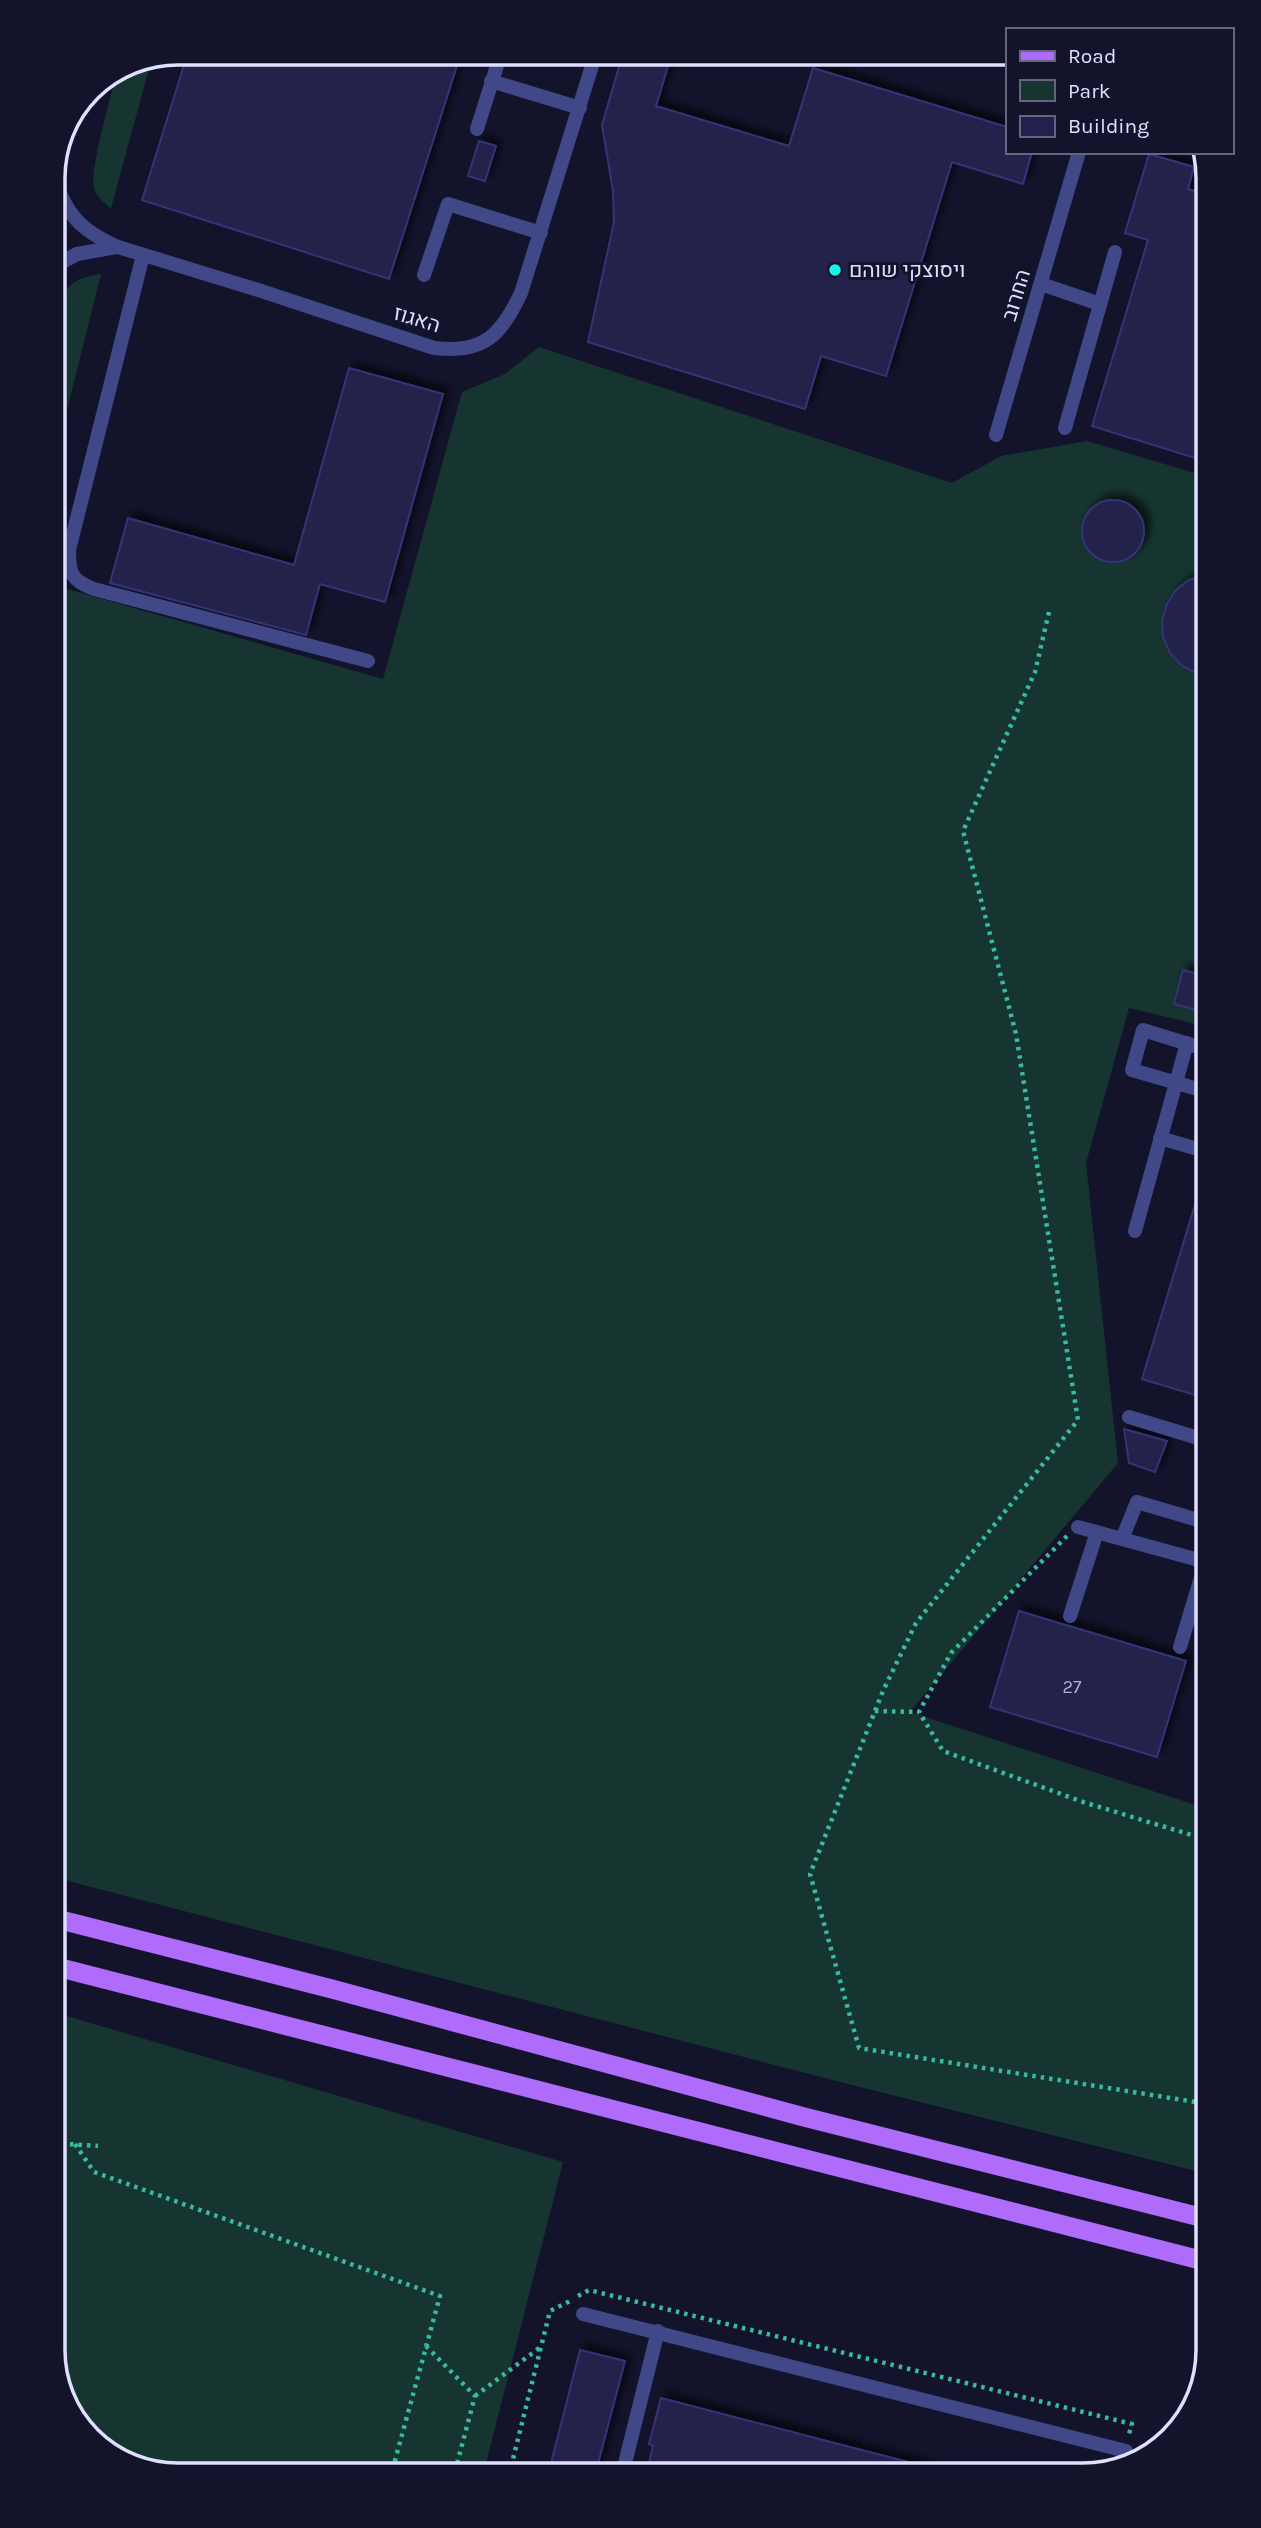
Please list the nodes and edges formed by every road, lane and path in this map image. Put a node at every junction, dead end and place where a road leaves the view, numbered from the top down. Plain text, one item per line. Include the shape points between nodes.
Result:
1 (497, 65) edge
2 (593, 65) edge
3 (491, 81) junction
4 (580, 108) junction
5 (477, 129) dead end
6 (1080, 154) edge
7 (65, 205) edge
8 (541, 233) junction
9 (118, 247) junction
10 (1115, 252) dead end
11 (143, 255) junction
12 (65, 260) edge
13 (424, 275) dead end
14 (1041, 284) junction
15 (1100, 304) junction
16 (1065, 428) dead end
17 (996, 435) dead end
18 (1049, 612) dead end
19 (368, 661) dead end
20 (1187, 1043) junction
21 (1196, 1045) edge
22 (1175, 1082) junction
23 (1196, 1088) edge
24 (1160, 1138) junction
25 (1196, 1148) edge
26 (1135, 1231) dead end
27 (1129, 1417) dead end
28 (1196, 1437) edge
29 (1196, 1515) edge
30 (1078, 1527) joint
31 (1097, 1532) junction
32 (1122, 1539) junction
33 (1196, 1556) edge
34 (1196, 1594) edge
35 (1070, 1616) dead end
36 (1180, 1647) dead end
37 (875, 1710) junction
38 (919, 1712) junction
39 (1196, 1836) edge
40 (65, 1922) edge
41 (65, 1969) edge
42 (1196, 2102) edge
43 (65, 2144) edge
44 (75, 2144) junction
45 (98, 2146) dead end
46 (1196, 2216) edge
47 (1196, 2259) edge
48 (583, 2314) dead end
49 (658, 2331) junction
50 (426, 2346) junction
51 (542, 2346) junction
52 (475, 2396) junction
53 (1132, 2424) dead end
54 (1125, 2455) edge
55 (394, 2463) edge
56 (457, 2463) edge
57 (512, 2463) edge
58 (625, 2463) edge

1 - 3 street
2 - 4 street, האגוז
3 - 4 street
3 - 5 street
4 - 8 street, האגוז
6 - 14 street, החרוב
7 - 9 street, האגוז via 81,226
8 - 11 street, האגוז via 521,293 496,335 452,350
8 - 13 street via 448,204
9 - 11 street, האגוז
9 - 12 street
10 - 15 street
11 - 19 street via 69,550 69,569 77,583 94,589
14 - 15 street
14 - 17 street, החרוב
15 - 16 street
18 - 37 path via 1035,672 963,831 1016,1034 1078,1420 916,1623
20 - 21 street
20 - 22 street
20 - 22 street via 1143,1030 1132,1070
22 - 23 street
22 - 24 street
24 - 25 street
24 - 26 street
27 - 28 street
29 - 32 street via 1138,1502
30 - 31 street
30 - 38 path via 951,1653
31 - 32 street
31 - 35 street
32 - 33 street
34 - 36 street
37 - 38 path
37 - 42 path via 810,1874 859,2048
38 - 39 path via 943,1751 1083,1802
40 - 46 main road
41 - 47 main road
43 - 44 path
44 - 45 path
44 - 50 path via 94,2172 440,2296
48 - 49 street
49 - 54 street via 1126,2451
49 - 58 street
50 - 52 path
50 - 55 path
51 - 52 path
51 - 53 path via 550,2311 589,2290
51 - 57 path
52 - 56 path

